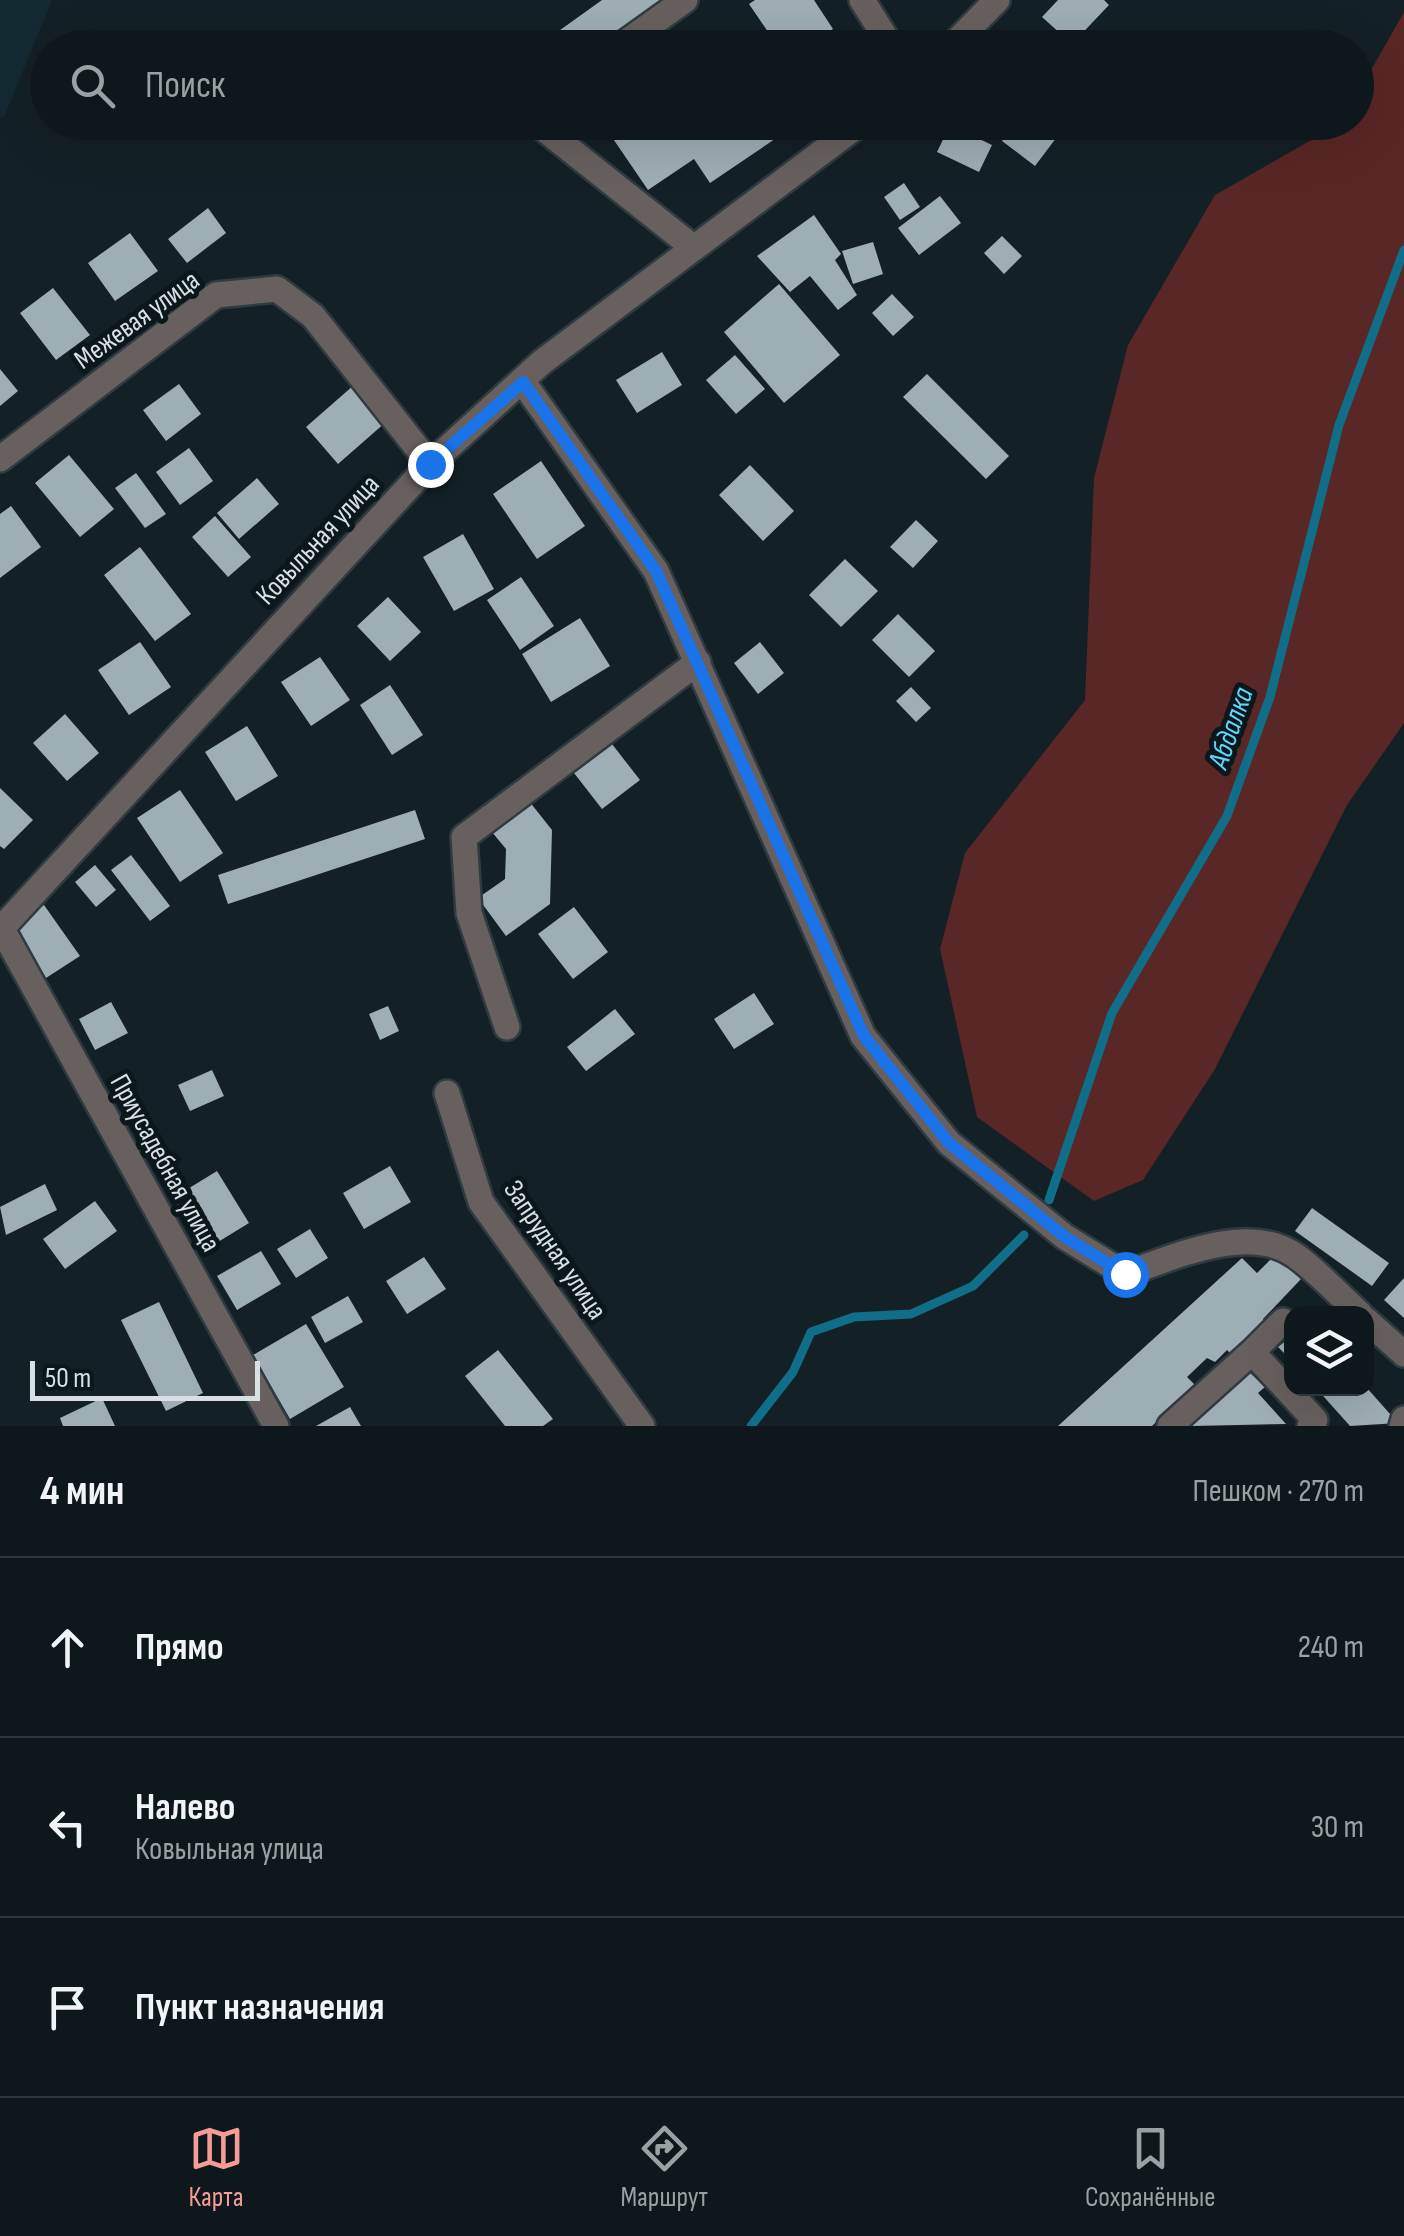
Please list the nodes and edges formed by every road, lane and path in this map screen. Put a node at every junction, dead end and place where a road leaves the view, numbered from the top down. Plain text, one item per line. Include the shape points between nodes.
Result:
1 (685, 0) edge
2 (862, 0) edge
3 (997, 0) edge
4 (643, 30) edge
5 (881, 30) edge
6 (968, 30) edge
7 (558, 140) edge
8 (838, 140) edge
9 (694, 248) junction
10 (523, 382) junction
11 (0, 459) edge
12 (430, 464) junction
13 (698, 662) junction
14 (1, 929) edge
15 (507, 1027) dead end
16 (447, 1093) dead end
17 (1351, 1306) edge
18 (1284, 1321) dead end
19 (1374, 1327) edge
20 (1252, 1352) junction
21 (1404, 1354) edge
22 (1315, 1424) edge
23 (276, 1426) edge
24 (642, 1426) edge
25 (1170, 1426) edge

1 - 4 street
2 - 5 street
3 - 6 street
7 - 9 street
8 - 9 street, Ковыльная улица
9 - 10 street, Ковыльная улица
10 - 12 street, Ковыльная улица
10 - 13 street via 656,571
11 - 12 street, Межевая улица via 216,295 277,289 313,316
12 - 14 street, Ковыльная улица
13 - 15 street via 464,837 470,913
13 - 17 street via 864,1036 949,1143 1065,1237 1125,1274 1246,1240 1295,1255
14 - 23 street, Приусадебная улица
16 - 24 street, Запрудная улица via 481,1202
18 - 20 street
19 - 21 street
20 - 22 street
20 - 25 street

